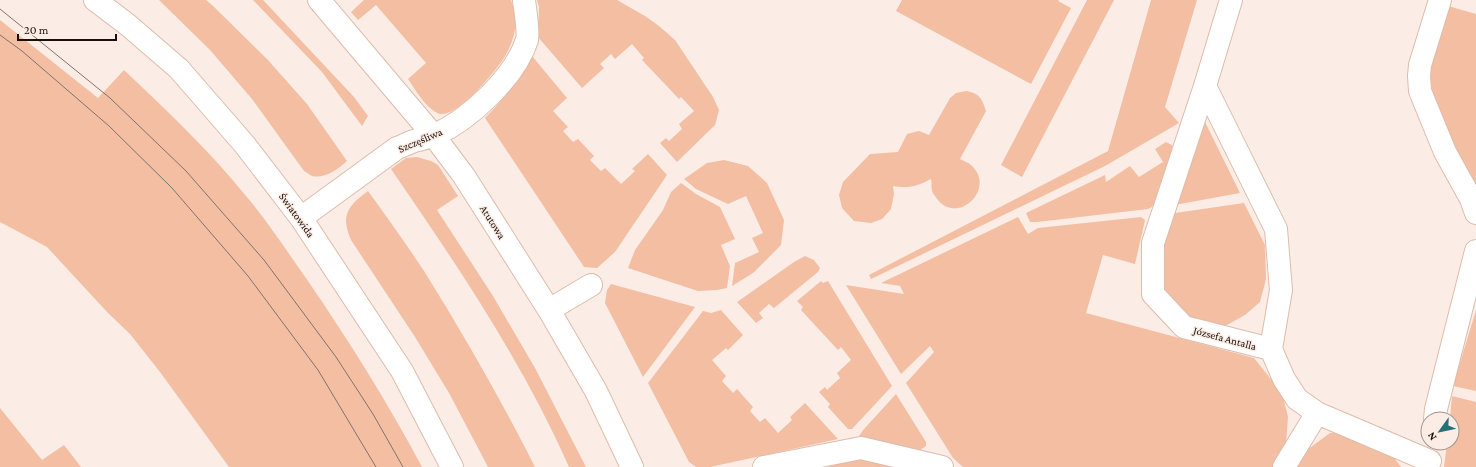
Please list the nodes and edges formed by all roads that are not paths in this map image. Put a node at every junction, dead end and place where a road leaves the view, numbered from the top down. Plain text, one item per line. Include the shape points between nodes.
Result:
1 (95, 0) edge
2 (319, 0) edge
3 (524, 0) edge
4 (1231, 0) edge
5 (1440, 0) edge
6 (1205, 86) junction
7 (434, 136) junction
8 (1476, 213) edge
9 (301, 218) junction
10 (1476, 251) edge
11 (591, 285) dead end
12 (549, 310) junction
13 (1271, 349) junction
14 (1436, 411) edge
15 (1317, 413) junction
16 (1430, 457) edge
17 (452, 467) edge
18 (632, 467) edge
19 (764, 467) edge
20 (942, 467) edge
21 (1284, 467) edge

1 - 9 street, Światowida via 179,69 245,145
2 - 7 street, Atutowa
3 - 7 street, Szczęśliwa via 527,39 514,67 502,83 472,111 455,125
4 - 6 street, Józsefa Antalla
5 - 8 street via 1420,65 1420,91 1444,152 1471,199
6 - 13 street via 1276,229 1281,290
6 - 13 street, Józsefa Antalla via 1153,243 1153,294 1184,327
7 - 9 street, Szczęśliwa via 397,148
7 - 12 street, Atutowa via 464,176
9 - 17 street, Światowida via 402,371
10 - 14 street
11 - 12 street
12 - 18 street, Atutowa via 596,391
13 - 15 street, Józsefa Antalla via 1284,379 1297,400
15 - 16 street, Józsefa Antalla
15 - 21 street
19 - 20 street via 861,448

